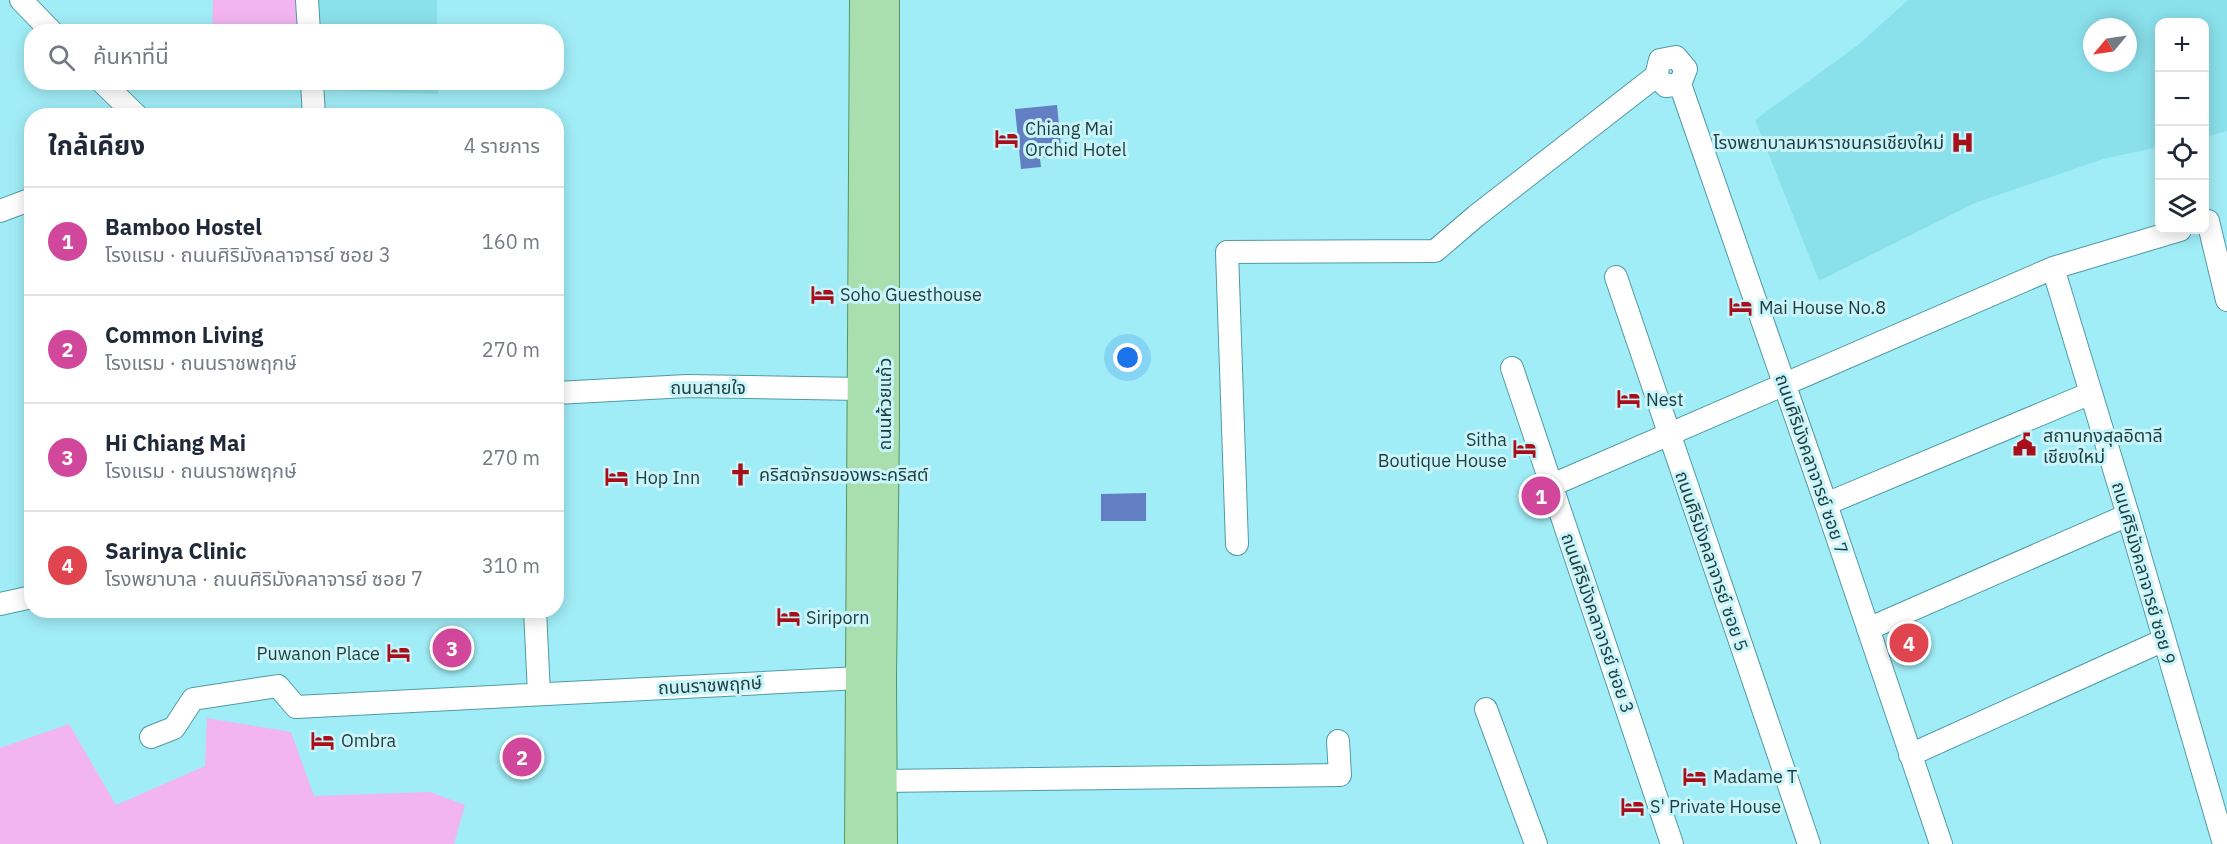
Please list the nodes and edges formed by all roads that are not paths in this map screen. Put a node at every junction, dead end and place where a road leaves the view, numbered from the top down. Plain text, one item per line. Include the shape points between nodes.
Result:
1 (21, 0) edge
2 (307, 0) edge
3 (864, 0) edge
4 (885, 0) edge
5 (44, 24) edge
6 (308, 24) edge
7 (110, 90) edge
8 (312, 90) edge
9 (128, 108) edge
10 (314, 108) edge
11 (24, 202) edge
12 (0, 211) edge
13 (2213, 220) edge
14 (2167, 234) edge
15 (2053, 268) junction
16 (1616, 277) dead end
17 (2227, 300) edge
18 (1512, 368) dead end
19 (1784, 383) junction
20 (860, 389) junction
21 (564, 393) edge
22 (2091, 393) junction
23 (1669, 434) junction
24 (1551, 485) junction
25 (1826, 504) junction
26 (2128, 514) junction
27 (1237, 544) dead end
28 (24, 599) edge
29 (0, 604) edge
30 (535, 618) edge
31 (1868, 629) junction
32 (2164, 640) junction
33 (870, 678) junction
34 (539, 694) junction
35 (1486, 709) dead end
36 (151, 737) dead end
37 (1338, 741) dead end
38 (1910, 755) junction
39 (882, 781) junction
40 (859, 844) edge
41 (883, 844) edge
42 (1536, 844) edge
43 (1672, 844) edge
44 (1809, 844) edge
45 (1941, 844) edge
46 (2224, 844) edge

1 - 5 street
2 - 6 street
3 - 20 main road, ถนนห้วยแก้ว
4 - 33 main road, ถนนห้วยแก้ว via 885,424
7 - 9 street
8 - 10 street
11 - 12 street
13 - 17 street
14 - 15 street
15 - 19 street
15 - 22 street, ถนนศิริมังคลาจารย์ ซอย 9
16 - 23 street, ถนนศิริมังคลาจารย์ ซอย 5
18 - 24 street, ถนนศิริมังคลาจารย์ ซอย 3
19 - 23 street
19 - 25 street, ถนนศิริมังคลาจารย์ ซอย 7
19 - 27 street, ถนนศิริมังคลาจารย์ ซอย 7 via 1680,84 1666,86 1656,76 1435,250 1227,252
20 - 21 street, ถนนสายใจ via 687,386
20 - 33 main road, ถนนห้วยแก้ว
22 - 25 street
22 - 26 street, ถนนศิริมังคลาจารย์ ซอย 9
23 - 24 street
23 - 44 street, ถนนศิริมังคลาจารย์ ซอย 5
24 - 43 street, ถนนศิริมังคลาจารย์ ซอย 3
25 - 31 street, ถนนศิริมังคลาจารย์ ซอย 7
26 - 31 street
26 - 32 street, ถนนศิริมังคลาจารย์ ซอย 9
28 - 29 street
30 - 34 street
31 - 38 street, ถนนศิริมังคลาจารย์ ซอย 7
32 - 38 street
32 - 46 street, ถนนศิริมังคลาจารย์ ซอย 9
33 - 34 street, ถนนราชพฤกษ์
33 - 39 main road, ถนนห้วยแก้ว
33 - 40 main road, ถนนห้วยแก้ว
34 - 36 street, ถนนราชพฤกษ์ via 296,707 278,686 193,699 174,728
35 - 42 street
37 - 39 street via 1340,775
38 - 45 street, ถนนศิริมังคลาจารย์ ซอย 7
39 - 41 main road, ถนนห้วยแก้ว

